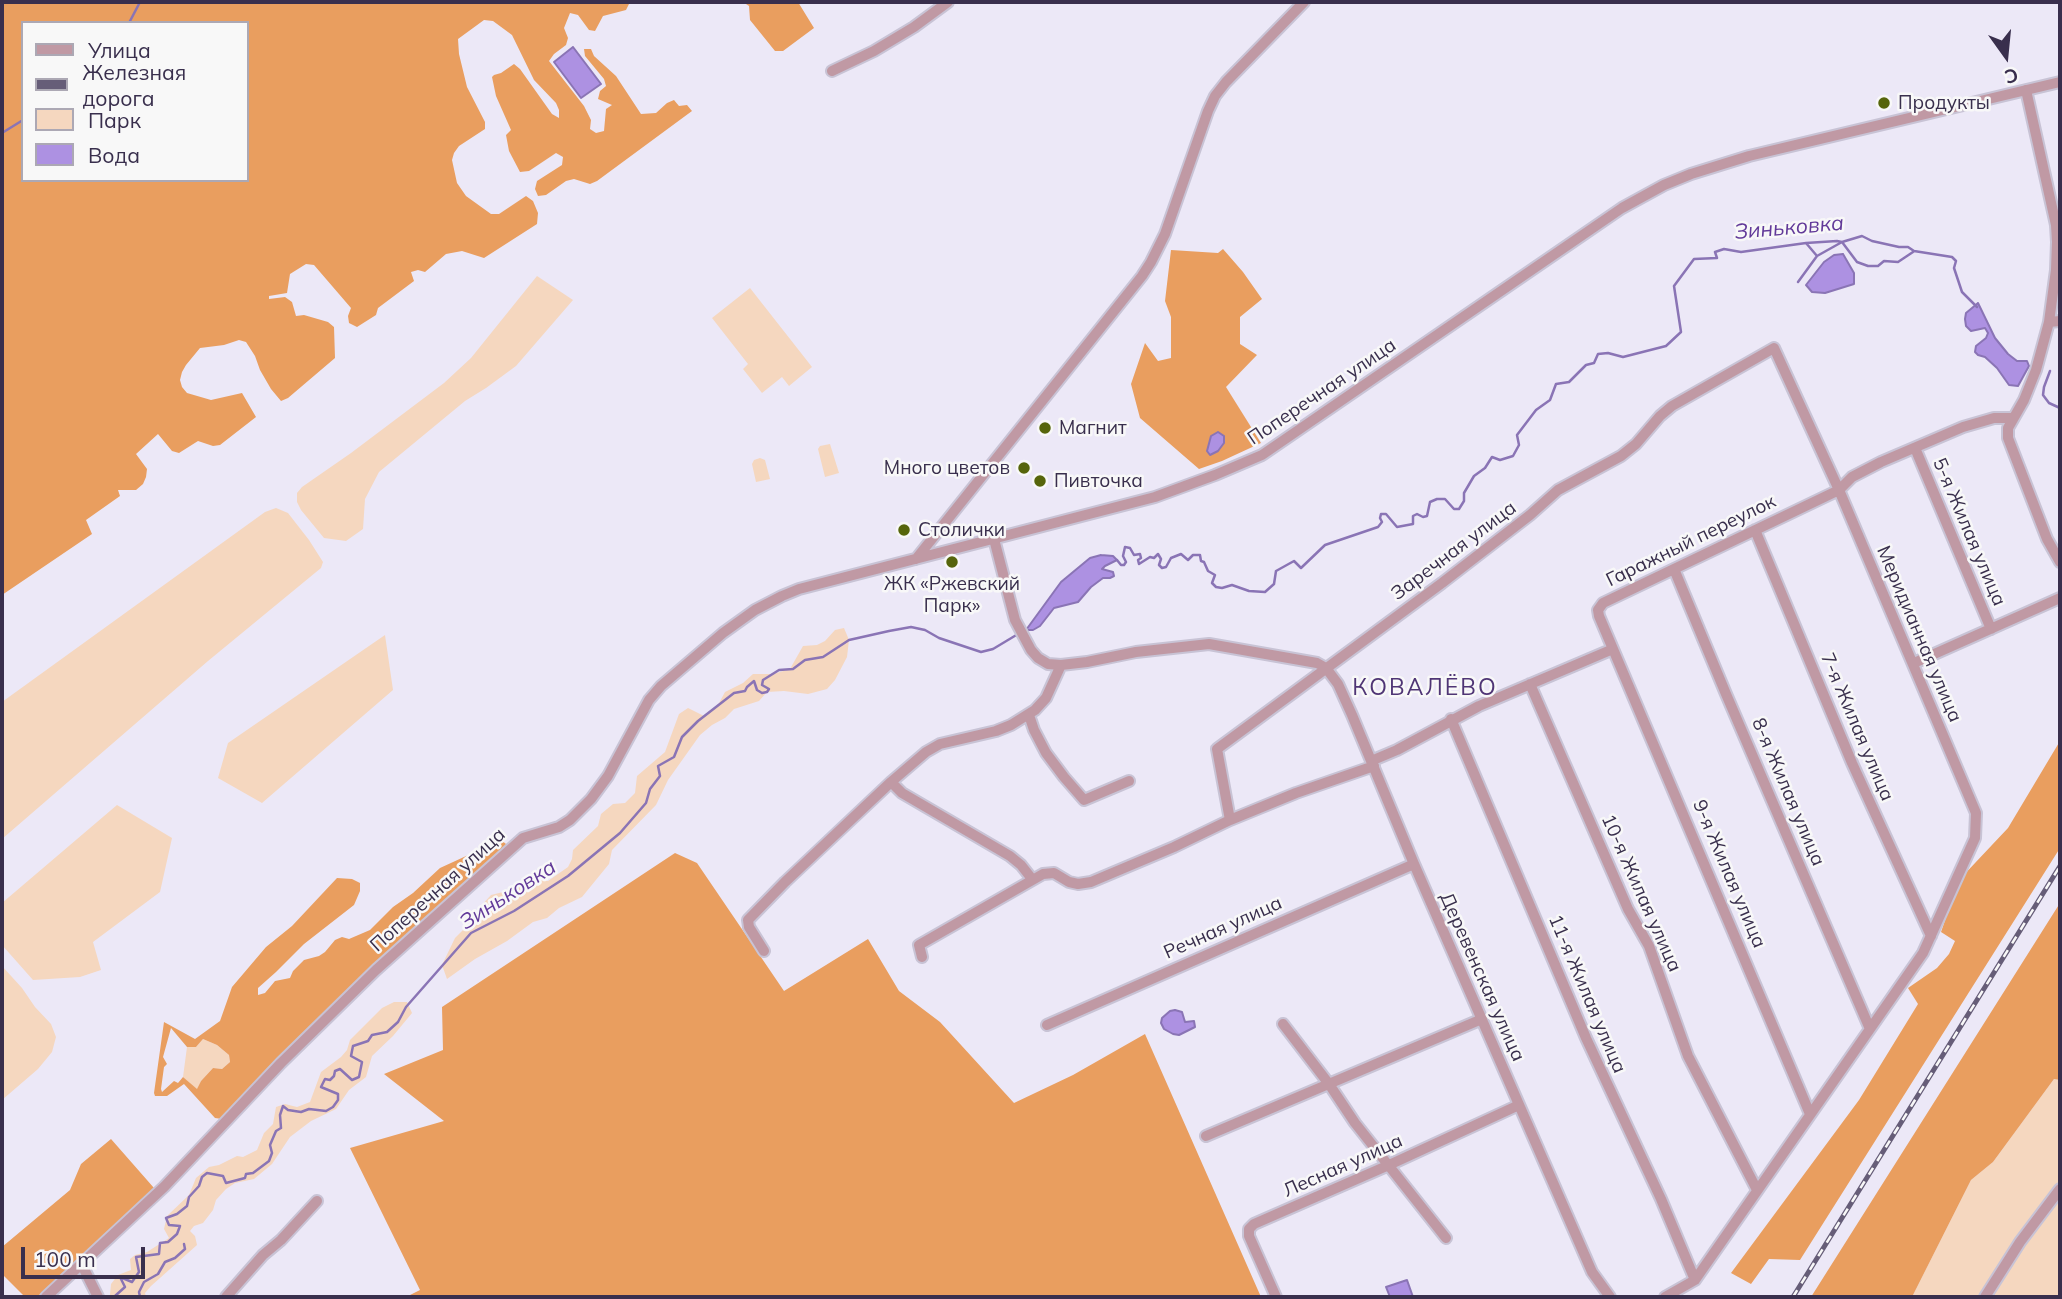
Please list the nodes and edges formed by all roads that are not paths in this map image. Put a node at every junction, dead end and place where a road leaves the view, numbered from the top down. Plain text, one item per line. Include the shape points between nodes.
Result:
1 (948, 2) edge
2 (1304, 2) edge
3 (832, 71) dead end
4 (2060, 82) edge
5 (2026, 90) junction
6 (2055, 322) edge
7 (1774, 348) joint
8 (2012, 418) junction
9 (1915, 448) junction
10 (1839, 491) junction
11 (1755, 530) junction
12 (938, 531) junction
13 (994, 539) junction
14 (943, 552) junction
15 (916, 559) junction
16 (2060, 562) edge
17 (1674, 569) junction
18 (2060, 598) edge
19 (1991, 629) junction
20 (1613, 649) junction
21 (1914, 663) junction
22 (1061, 666) junction
23 (1326, 668) junction
24 (1530, 684) junction
25 (1029, 715) junction
26 (1451, 719) junction
27 (1373, 763) junction
28 (1129, 781) dead end
29 (891, 782) junction
30 (1230, 820) junction
31 (1414, 864) junction
32 (1032, 879) junction
33 (1931, 936) junction
34 (764, 951) dead end
35 (922, 957) dead end
36 (1482, 1019) junction
37 (1283, 1024) dead end
38 (1047, 1025) dead end
39 (1870, 1029) junction
40 (1329, 1084) junction
41 (1519, 1105) junction
42 (1810, 1114) junction
43 (1206, 1136) dead end
44 (1389, 1165) junction
45 (2060, 1189) edge
46 (1757, 1190) junction
47 (317, 1201) dead end
48 (1446, 1238) dead end
49 (82, 1265) junction
50 (1695, 1280) junction
51 (46, 1297) edge
52 (98, 1297) edge
53 (226, 1297) edge
54 (1276, 1297) edge
55 (1610, 1297) edge
56 (1665, 1297) edge
57 (1985, 1297) edge

1 - 3 street via 884,45
2 - 12 street via 1215,96 1165,234 1146,269
4 - 5 street, Поперечная улица
5 - 6 street via 2056,233
5 - 13 street, Поперечная улица via 1749,156 1673,181 1622,208 1262,455 1163,494
6 - 8 street via 2029,390
7 - 10 street, Меридианная улица
7 - 23 street, Заречная улица via 1672,406 1621,456 1558,490
8 - 9 street, Гаражный переулок via 1963,426
8 - 16 street via 2008,428 2011,449
9 - 10 street, Гаражный переулок via 1852,477
9 - 19 street, 5-я Жилая улица
10 - 11 street, Гаражный переулок
10 - 21 street, Меридианная улица
11 - 17 street, Гаражный переулок
11 - 33 street, 7-я Жилая улица
12 - 14 street
12 - 15 street
13 - 14 street, Поперечная улица
13 - 22 street via 1019,630 1038,658
14 - 15 street, Поперечная улица
15 - 49 street, Поперечная улица via 799,589 755,610 723,633 649,700 608,776 577,813 559,827 523,838 376,970 164,1188
17 - 20 street, Гаражный переулок via 1603,603 1599,616
17 - 39 street, 8-я Жилая улица
18 - 19 street
19 - 21 street
20 - 24 street
20 - 42 street, 9-я Жилая улица
21 - 33 street, Меридианная улица via 1976,813 1975,838
22 - 23 street via 1209,644
22 - 25 street via 1046,698
23 - 27 street, Деревенская улица via 1338,684
23 - 30 street, Заречная улица via 1217,748
24 - 26 street
24 - 46 street, 10-я Жилая улица via 1649,947 1688,1056
25 - 28 street via 1046,753 1084,800
25 - 29 street via 996,731 940,744
26 - 27 street
26 - 50 street, 11-я Жилая улица
27 - 30 street
27 - 31 street, Деревенская улица
29 - 32 street via 902,793 1010,856
29 - 34 street via 748,920
30 - 32 street via 1091,881 1078,884 1054,873
31 - 36 street, Деревенская улица
31 - 38 street, Речная улица
32 - 35 street via 919,945
33 - 39 street, Меридианная улица
36 - 40 street
36 - 41 street, Деревенская улица
37 - 40 street
39 - 42 street, Меридианная улица
40 - 43 street
40 - 44 street
41 - 44 street, Лесная улица
41 - 55 street, Деревенская улица via 1592,1272
42 - 46 street, Меридианная улица
44 - 48 street
44 - 54 street, Лесная улица via 1249,1229 1248,1236
45 - 57 street
46 - 50 street, Меридианная улица
47 - 53 street
49 - 51 street, Поперечная улица
49 - 52 street
50 - 56 street

